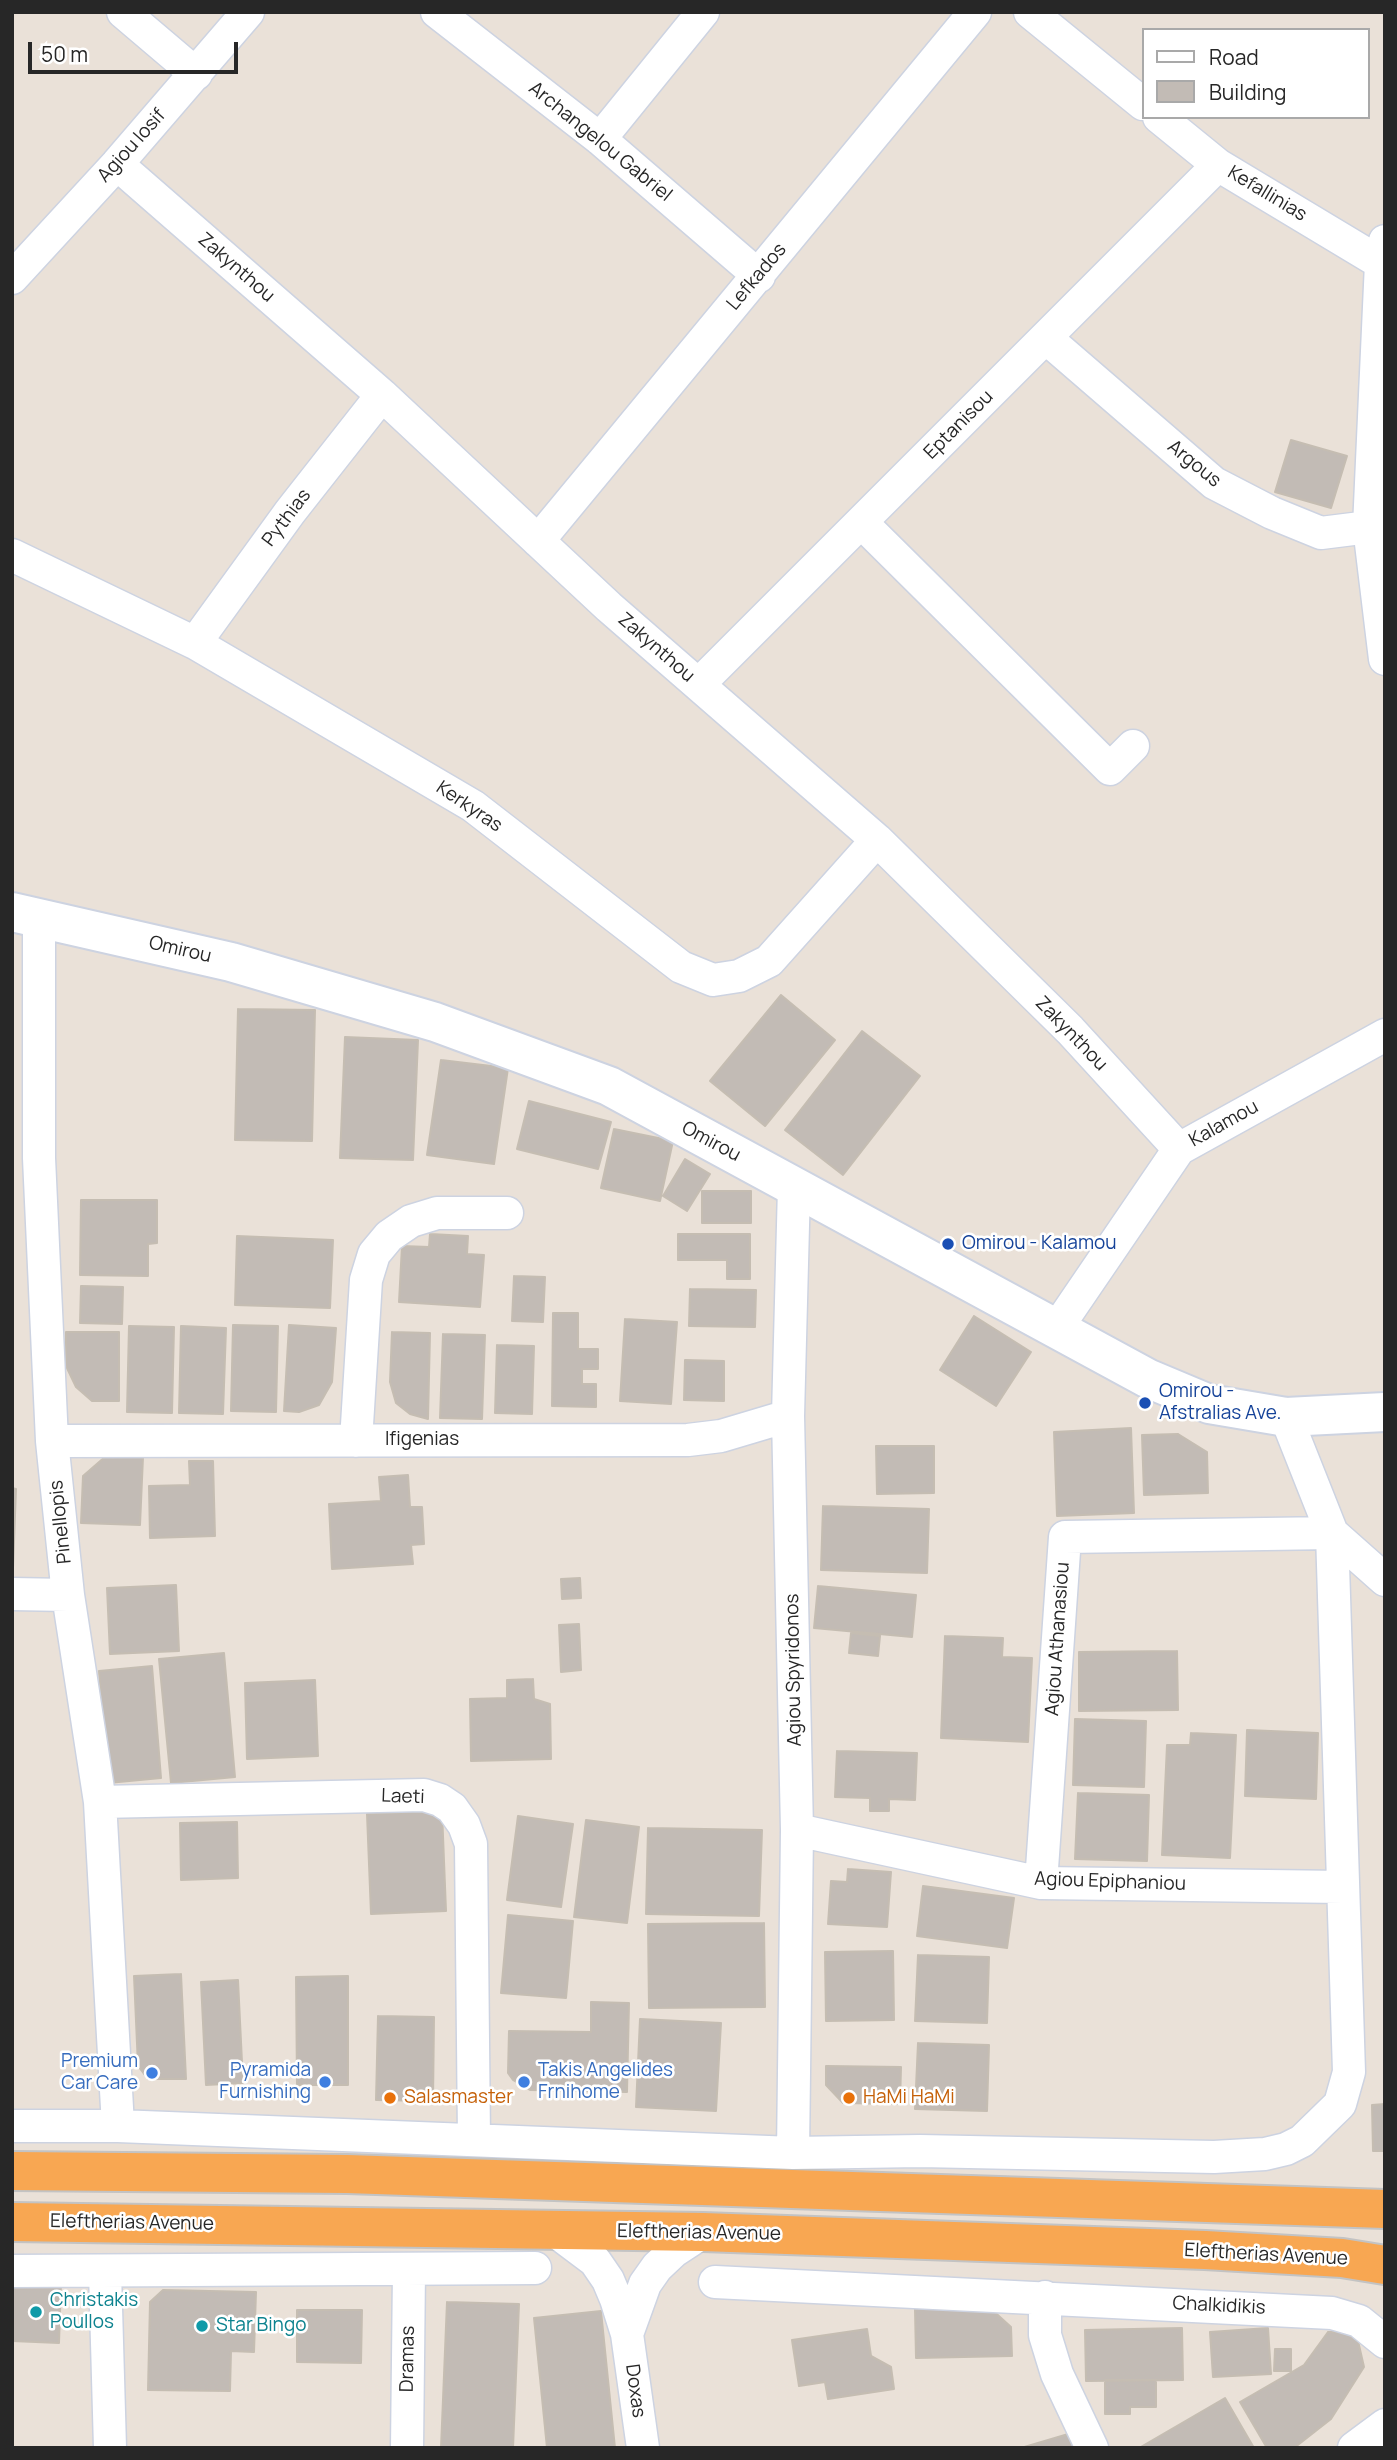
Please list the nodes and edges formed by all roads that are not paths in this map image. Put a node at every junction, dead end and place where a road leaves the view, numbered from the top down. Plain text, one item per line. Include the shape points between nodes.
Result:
1 (123, 12) edge
2 (248, 12) edge
3 (437, 12) edge
4 (703, 12) edge
5 (975, 12) edge
6 (1030, 12) edge
7 (196, 74) junction
8 (1142, 103) edge
9 (1161, 119) edge
10 (600, 139) junction
11 (117, 164) junction
12 (1218, 165) junction
13 (1383, 252) edge
14 (759, 276) junction
15 (12, 278) edge
16 (1046, 338) junction
17 (382, 395) junction
18 (861, 522) junction
19 (1369, 527) junction
20 (538, 541) junction
21 (12, 555) edge
22 (195, 643) junction
23 (1385, 659) edge
24 (699, 684) junction
25 (1133, 746) dead end
26 (877, 840) junction
27 (26, 914) edge
28 (1385, 1035) edge
29 (1179, 1149) junction
30 (26, 1157) edge
31 (794, 1187) junction
32 (507, 1213) dead end
33 (1058, 1328) junction
34 (1385, 1412) edge
35 (788, 1416) junction
36 (1286, 1417) junction
37 (52, 1441) junction
38 (356, 1441) junction
39 (1332, 1532) junction
40 (1385, 1580) edge
41 (12, 1594) edge
42 (68, 1595) junction
43 (100, 1802) junction
44 (797, 1829) junction
45 (1041, 1883) junction
46 (1343, 1887) junction
47 (12, 2126) edge
48 (118, 2126) junction
49 (474, 2139) junction
50 (793, 2153) junction
51 (12, 2171) edge
52 (1385, 2209) edge
53 (12, 2222) edge
54 (555, 2231) junction
55 (703, 2232) junction
56 (1385, 2265) edge
57 (535, 2268) dead end
58 (12, 2271) edge
59 (409, 2271) junction
60 (105, 2272) junction
61 (715, 2282) dead end
62 (1045, 2297) junction
63 (627, 2334) junction
64 (1383, 2339) edge
65 (1385, 2425) edge
66 (110, 2448) edge
67 (407, 2448) edge
68 (643, 2448) edge
69 (1092, 2448) edge
70 (1354, 2448) edge

1 - 7 street
2 - 7 street, Agiou Iosif
3 - 10 street, Archangelou Gabriel
4 - 10 street
5 - 14 street, Lefkados
6 - 8 street
7 - 11 street, Agiou Iosif
9 - 12 street, Kefallinias
10 - 14 street, Archangelou Gabriel
11 - 15 street, Agiou Iosif
11 - 17 street, Zakynthou
12 - 13 street, Kefallinias
12 - 16 street, Eptanisou
13 - 19 street
14 - 20 street, Lefkados
16 - 18 street, Eptanisou
16 - 19 street, Argous via 1214,483 1321,533
17 - 20 street, Zakynthou
17 - 22 street, Pythias
18 - 24 street, Eptanisou
18 - 25 street via 1110,769
19 - 23 street
20 - 24 street, Zakynthou
21 - 22 street, Kerkyras
22 - 26 street, Kerkyras via 473,806 681,967 713,980 739,976 769,961
24 - 26 street, Zakynthou
26 - 29 street, Zakynthou via 1070,1030
27 - 30 street, Pinellopis
27 - 31 street, Omirou via 231,962 435,1022 608,1086
28 - 29 street, Kalamou
29 - 33 street, Kalamou
30 - 37 street, Pinellopis
31 - 33 street, Omirou
31 - 35 street, Agiou Spyridonos
32 - 38 street via 437,1213 411,1221 374,1254 366,1280
33 - 36 street, Omirou via 1147,1378 1209,1404
34 - 36 street, Omirou
35 - 38 street, Ifigenias via 704,1439
35 - 44 street, Agiou Spyridonos
36 - 39 street
37 - 38 street, Ifigenias
37 - 42 street, Pinellopis
39 - 40 street
39 - 45 street, Agiou Athanasiou via 1065,1537
39 - 46 street
41 - 42 street
42 - 43 street, Pinellopis
43 - 48 street, Pinellopis
43 - 49 street, Laeti via 424,1796 453,1808 471,1844
44 - 45 street, Agiou Epiphaniou
44 - 50 street, Agiou Spyridonos
45 - 46 street, Agiou Epiphaniou
46 - 50 street via 1346,2089 1328,2118 1286,2149 1214,2157
47 - 48 street
48 - 49 street
49 - 50 street
51 - 52 highway via 361,2174
53 - 54 highway, Eleftherias Avenue
54 - 55 highway, Eleftherias Avenue
54 - 63 street, Doxas via 595,2261 608,2280
55 - 56 highway, Eleftherias Avenue via 1205,2250
55 - 63 street, Doxas via 657,2267 645,2284
57 - 59 street
58 - 60 street
59 - 60 street
59 - 67 street, Dramas
60 - 66 street
61 - 62 street, Chalkidikis
62 - 64 street, Chalkidikis via 1332,2313 1359,2322
62 - 69 street via 1045,2335 1057,2374
63 - 68 street, Doxas
65 - 70 street

